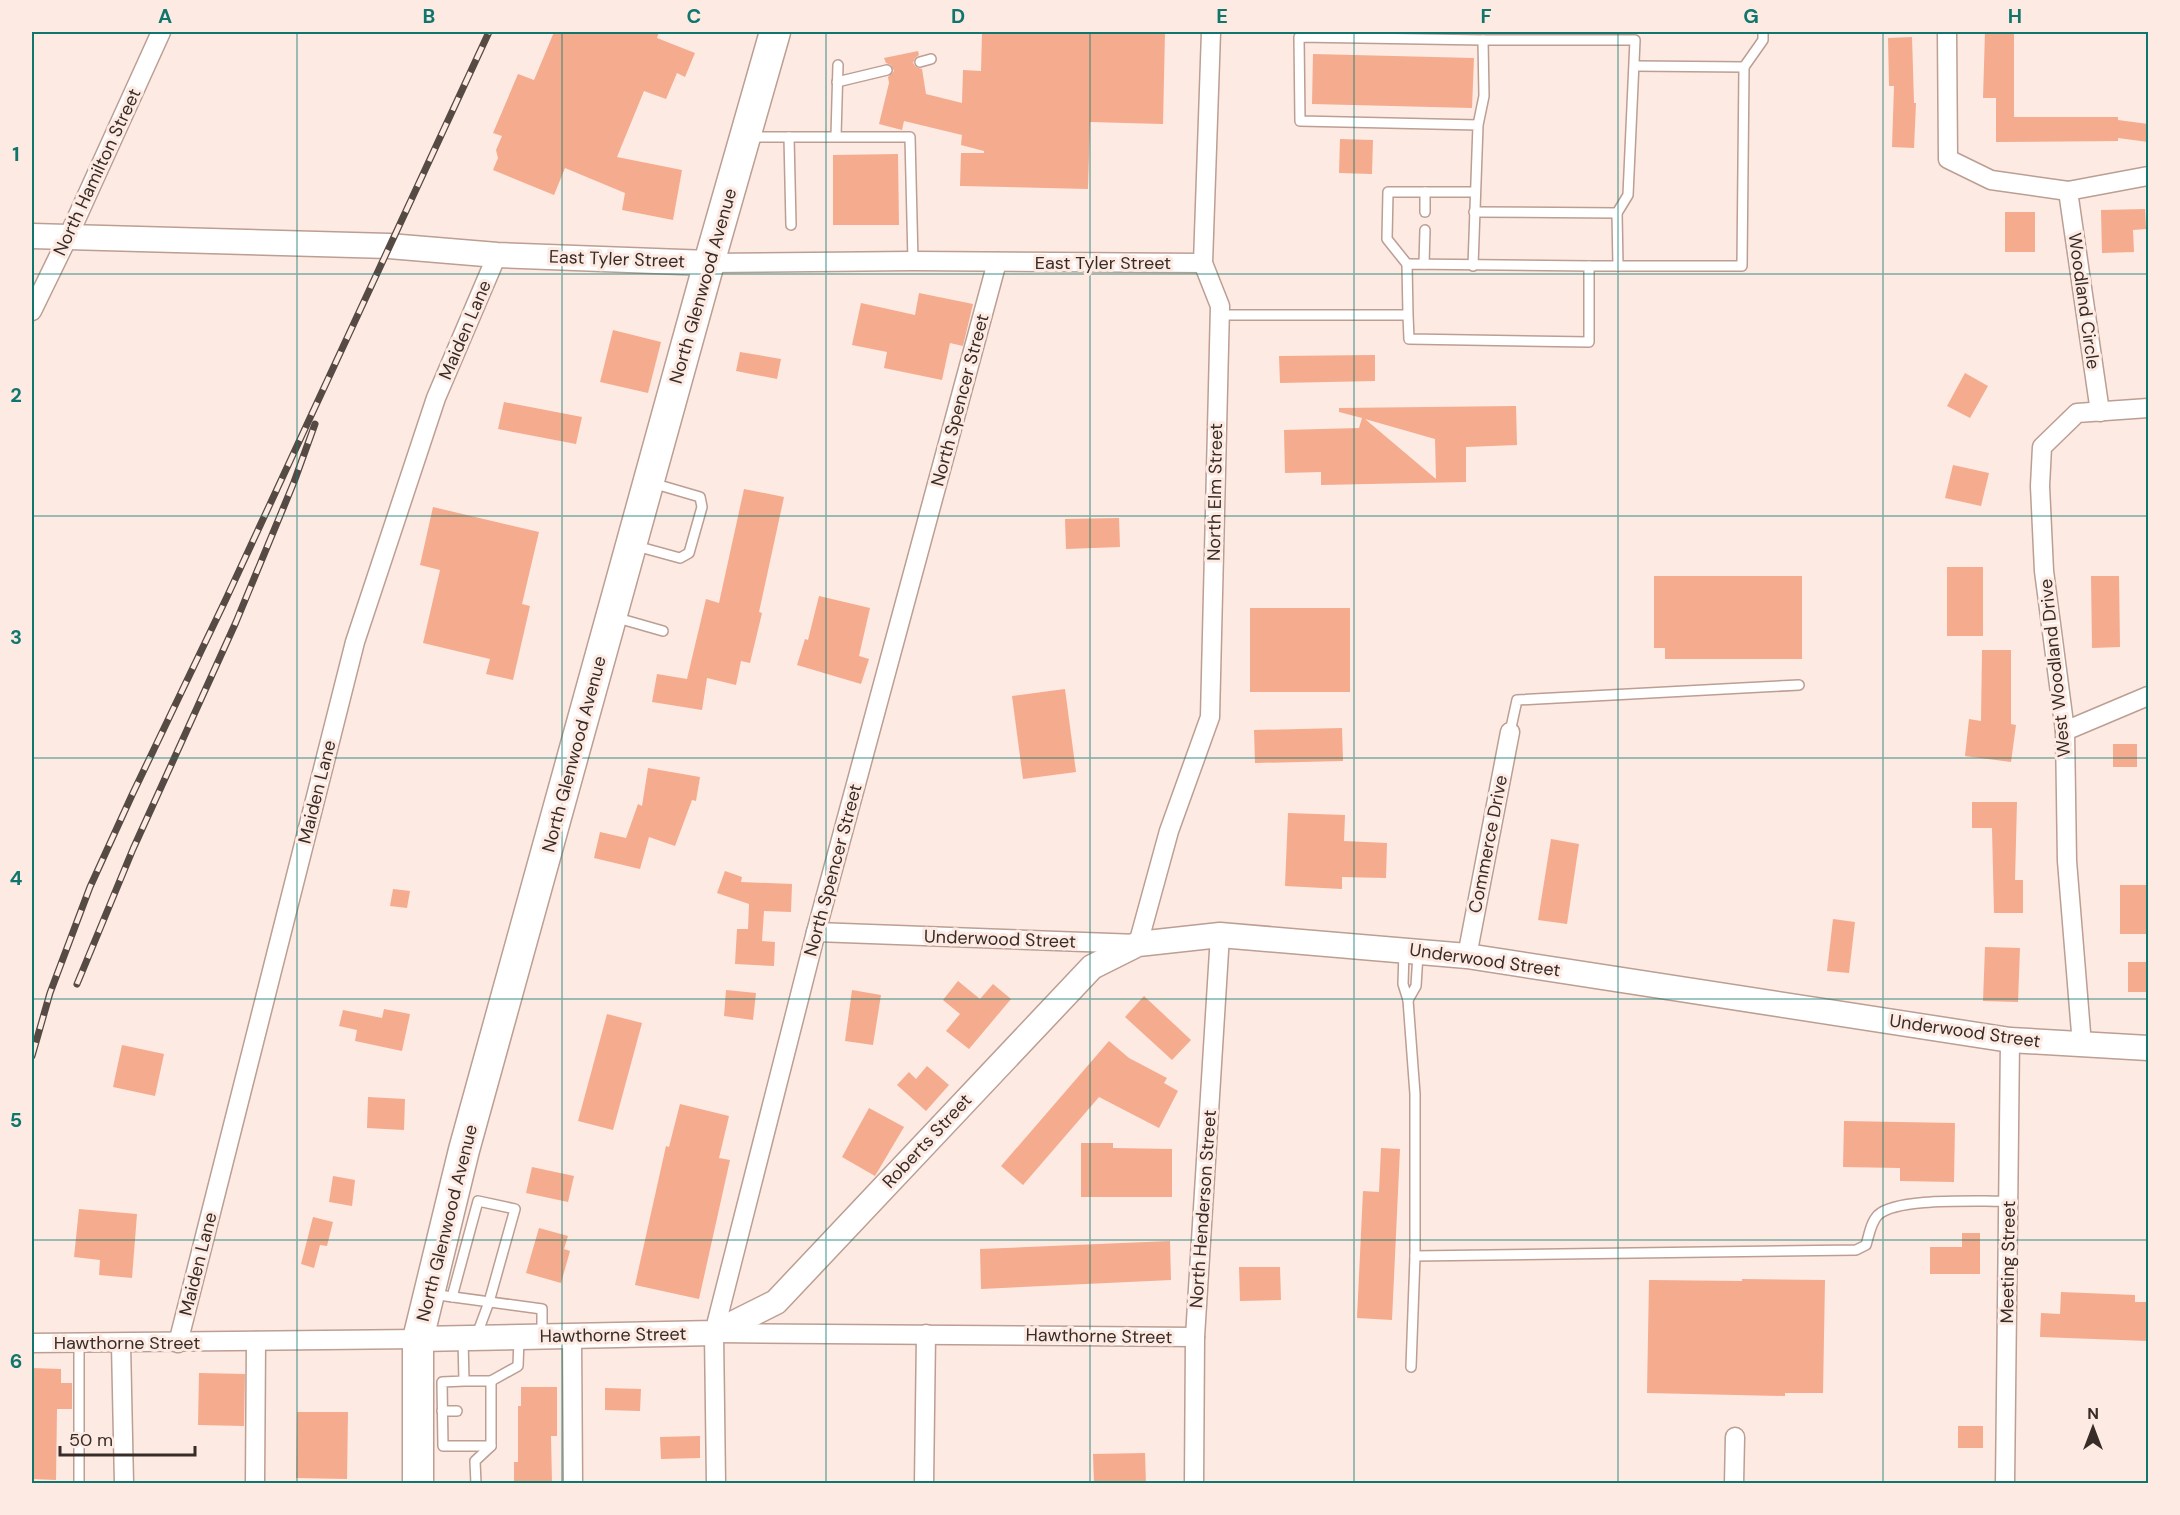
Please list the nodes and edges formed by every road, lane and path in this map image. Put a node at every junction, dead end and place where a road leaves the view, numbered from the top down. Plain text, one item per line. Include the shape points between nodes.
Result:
1 (160, 32) edge
2 (775, 32) edge
3 (1211, 32) edge
4 (1763, 32) edge
5 (1947, 32) edge
6 (1635, 36) edge
7 (1483, 40) junction
8 (931, 59) dead end
9 (920, 62) dead end
10 (838, 65) dead end
11 (1635, 66) junction
12 (1744, 67) junction
13 (887, 70) dead end
14 (837, 82) junction
15 (1478, 125) junction
16 (836, 136) junction
17 (746, 137) junction
18 (789, 137) junction
19 (2148, 176) edge
20 (2068, 191) junction
21 (1425, 192) junction
22 (1474, 192) junction
23 (1425, 212) dead end
24 (1474, 212) junction
25 (1617, 213) junction
26 (791, 225) dead end
27 (1425, 230) dead end
28 (32, 236) edge
29 (68, 237) junction
30 (498, 255) junction
31 (913, 261) junction
32 (997, 262) junction
33 (709, 263) junction
34 (1203, 263) junction
35 (1407, 264) junction
36 (1424, 264) junction
37 (1473, 266) junction
38 (1589, 266) junction
39 (1618, 266) junction
40 (32, 311) edge
41 (1219, 315) junction
42 (1408, 315) junction
43 (2148, 408) edge
44 (2100, 412) junction
45 (649, 482) junction
46 (631, 545) junction
47 (612, 617) junction
48 (663, 631) dead end
49 (1798, 685) dead end
50 (2148, 696) edge
51 (2065, 731) junction
52 (1510, 732) joint
53 (816, 932) junction
54 (1220, 935) junction
55 (1138, 944) junction
56 (1411, 950) junction
57 (1467, 956) junction
58 (1408, 1000) junction
59 (2010, 1040) junction
60 (2082, 1045) junction
61 (2148, 1048) edge
62 (2008, 1201) junction
63 (464, 1211) junction
64 (481, 1225) dead end
65 (465, 1247) junction
66 (475, 1250) dead end
67 (1415, 1256) junction
68 (441, 1295) junction
69 (489, 1302) junction
70 (714, 1333) junction
71 (926, 1334) junction
72 (572, 1336) junction
73 (531, 1337) junction
74 (1195, 1337) junction
75 (469, 1338) junction
76 (418, 1339) junction
77 (256, 1341) junction
78 (178, 1343) junction
79 (32, 1344) edge
80 (79, 1344) junction
81 (121, 1344) junction
82 (1411, 1367) dead end
83 (464, 1381) junction
84 (490, 1381) junction
85 (430, 1394) junction
86 (457, 1411) dead end
87 (442, 1412) junction
88 (430, 1431) junction
89 (1735, 1437) dead end
90 (491, 1446) junction
91 (79, 1484) edge
92 (124, 1484) edge
93 (255, 1484) edge
94 (418, 1484) edge
95 (476, 1484) edge
96 (573, 1484) edge
97 (716, 1484) edge
98 (924, 1484) edge
99 (1194, 1484) edge
100 (1734, 1484) edge
101 (2005, 1484) edge

1 - 29 street, North Hamilton Street
2 - 17 main road, North Glenwood Avenue
3 - 34 street, North Elm Street
4 - 12 lane
5 - 20 street via 1948,159 1991,180
6 - 7 lane
6 - 11 lane
7 - 15 lane via 1484,96
7 - 15 lane via 1299,37 1300,121
8 - 9 lane
10 - 14 lane
11 - 12 lane
11 - 25 lane via 1628,195
12 - 39 lane via 1742,266
13 - 14 lane
14 - 16 lane
15 - 22 lane
16 - 18 lane
16 - 31 lane via 910,137
17 - 18 lane
17 - 33 main road, North Glenwood Avenue
18 - 26 lane
19 - 20 street
20 - 44 street, Woodland Circle
21 - 22 lane
21 - 23 lane
21 - 35 lane via 1388,192 1387,239
22 - 24 lane
24 - 25 lane
24 - 37 lane
25 - 39 lane
27 - 36 lane
28 - 29 street, East Tyler Street
29 - 30 street, East Tyler Street via 389,246
29 - 40 street, North Hamilton Street
30 - 33 street, East Tyler Street
30 - 78 street, Maiden Lane via 436,398 355,642
31 - 32 street, East Tyler Street
31 - 33 street, East Tyler Street
32 - 34 street, East Tyler Street
32 - 53 street, North Spencer Street
33 - 45 main road, North Glenwood Avenue
34 - 41 street, North Elm Street via 1220,306
35 - 36 lane
35 - 42 lane
36 - 37 lane
37 - 38 lane
38 - 39 lane
38 - 42 lane via 1589,342 1409,339
41 - 42 lane
41 - 55 street, North Elm Street via 1210,717 1169,831
43 - 44 street, West Woodland Drive
44 - 51 street, West Woodland Drive via 2077,413 2042,447 2044,571
45 - 46 main road, North Glenwood Avenue
45 - 46 lane via 700,497 702,507 689,554 680,558
46 - 47 main road, North Glenwood Avenue
47 - 48 lane
47 - 63 main road, North Glenwood Avenue via 464,1150
49 - 52 lane via 1517,700
50 - 51 street
51 - 60 street, West Woodland Drive via 2067,861
52 - 57 street, Commerce Drive
53 - 55 street, Underwood Street
53 - 70 street, North Spencer Street
54 - 55 street, Underwood Street
54 - 56 street, Underwood Street
54 - 74 street, North Henderson Street
55 - 70 street, Roberts Street via 1092,967 776,1302
56 - 57 street, Underwood Street
56 - 58 lane via 1403,984
56 - 58 lane via 1416,986
57 - 59 street, Underwood Street
58 - 67 lane via 1415,1094
59 - 60 street, Underwood Street
59 - 62 street, Meeting Street
60 - 61 street, Underwood Street
62 - 67 lane via 1892,1206 1876,1217 1866,1245 1856,1250
62 - 101 street, Meeting Street
63 - 64 lane
63 - 65 lane
63 - 68 main road, North Glenwood Avenue
63 - 69 lane via 478,1201 515,1209
65 - 66 lane
65 - 68 lane via 463,1274
67 - 82 lane
68 - 69 lane
68 - 76 main road, North Glenwood Avenue
69 - 73 lane via 542,1309
69 - 75 lane
70 - 71 street, Hawthorne Street
70 - 72 street, Hawthorne Street
70 - 97 street, North Spencer Street
71 - 74 street, Hawthorne Street
71 - 98 street
72 - 73 street, Hawthorne Street
72 - 96 street
73 - 75 street, Hawthorne Street
73 - 84 lane via 518,1366
74 - 99 street, North Henderson Street
75 - 76 street, Hawthorne Street
75 - 83 lane
76 - 77 street, Hawthorne Street
76 - 85 main road, North Glenwood Avenue
77 - 78 street, Hawthorne Street
77 - 93 street
78 - 81 street, Hawthorne Street
79 - 80 street, Hawthorne Street
80 - 81 street, Hawthorne Street
80 - 91 lane
81 - 92 street
83 - 84 lane
83 - 85 lane via 442,1382
84 - 90 lane via 487,1411
85 - 87 lane
85 - 88 main road, North Glenwood Avenue
86 - 87 lane
87 - 88 lane
88 - 90 lane via 443,1446
88 - 94 main road, North Glenwood Avenue
89 - 100 street
90 - 95 lane via 475,1461

